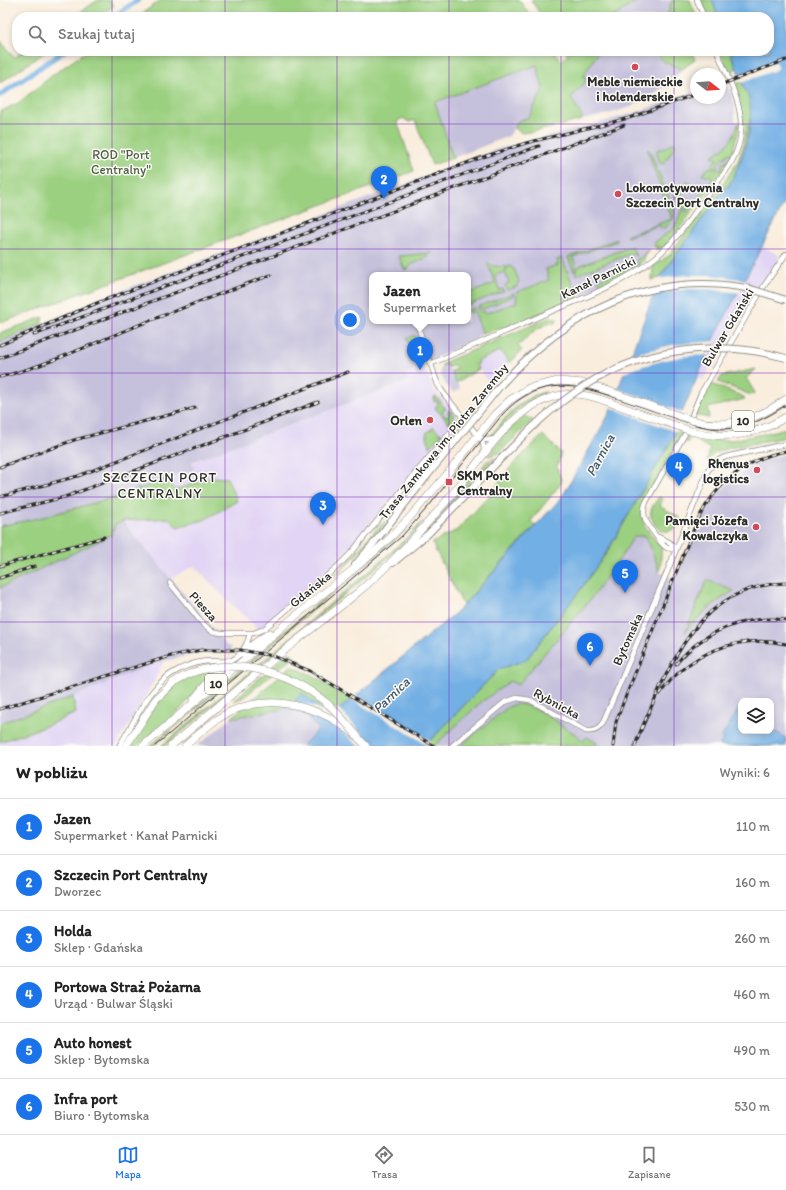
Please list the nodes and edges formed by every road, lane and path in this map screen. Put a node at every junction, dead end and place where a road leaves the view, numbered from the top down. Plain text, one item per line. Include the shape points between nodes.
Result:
1 (697, 0) edge
2 (702, 12) edge
3 (719, 56) edge
4 (786, 254) edge
5 (786, 300) edge
6 (417, 324) edge
7 (786, 358) edge
8 (430, 364) junction
9 (786, 399) edge
10 (786, 417) edge
11 (463, 418) junction
12 (693, 418) junction
13 (688, 432) junction
14 (477, 436) junction
15 (497, 438) junction
16 (786, 444) edge
17 (481, 459) junction
18 (676, 549) junction
19 (375, 578) junction
20 (170, 584) dead end
21 (333, 587) junction
22 (288, 622) junction
23 (250, 633) junction
24 (240, 653) junction
25 (229, 661) junction
26 (186, 710) junction
27 (596, 730) joint
28 (358, 737) junction
29 (119, 746) edge
30 (126, 746) edge
31 (143, 746) edge
32 (171, 746) edge
33 (185, 746) edge
34 (366, 746) edge
35 (452, 746) edge

1 - 2 street
3 - 8 street, Kanał Parnicki via 739,108 742,125 739,145 726,171 670,244 649,263 627,277
4 - 12 street, Bulwar Gdański via 770,276 699,396
5 - 21 main road, Trasa Zamkowa im. Piotra Zaremby, bridge via 735,286 686,285 635,294 575,320 518,366 490,397 368,550
6 - 8 street
7 - 19 main road, bridge via 739,349 699,348 656,355 595,379 561,402 533,427 428,534
8 - 11 street via 440,390
9 - 12 main road, 10 via 764,414 742,421 718,424
10 - 13 main road, 10 via 766,427 741,434 714,435
11 - 14 street
11 - 23 street, Gdańska via 346,558 267,627 259,632
12 - 14 main road, Gdańska / 10, bridge via 589,384 573,381 553,382 519,393 495,414
13 - 15 main road, 10, bridge via 594,397 567,394 536,404
13 - 18 street via 645,506 644,514 646,521 665,546
14 - 15 street via 487,440
14 - 17 street via 484,448
14 - 21 main road, Gdańska / 10 via 406,521
15 - 17 main road, 10
16 - 18 street, Bytomska via 726,456 715,462 706,473
17 - 19 main road, 10
18 - 27 street, Bytomska via 603,723
19 - 32 main road, 10
20 - 23 street, Piesza via 209,630 220,633
21 - 22 main road, Gdańska / 10
22 - 24 main road via 276,627
22 - 26 main road, Gdańska / 10
23 - 24 street via 248,642
24 - 25 street
25 - 26 main road via 217,671
25 - 29 street via 194,664 165,678 151,693
26 - 31 main road, Gdańska / 10
27 - 35 street, Rybnicka via 584,730 530,700 517,698 504,703
28 - 30 main road, bridge via 323,700 302,686 276,675 245,668 217,666 195,671 174,682 156,699
28 - 33 main road, bridge via 317,712 296,706 267,703 248,705 231,711
28 - 34 main road

